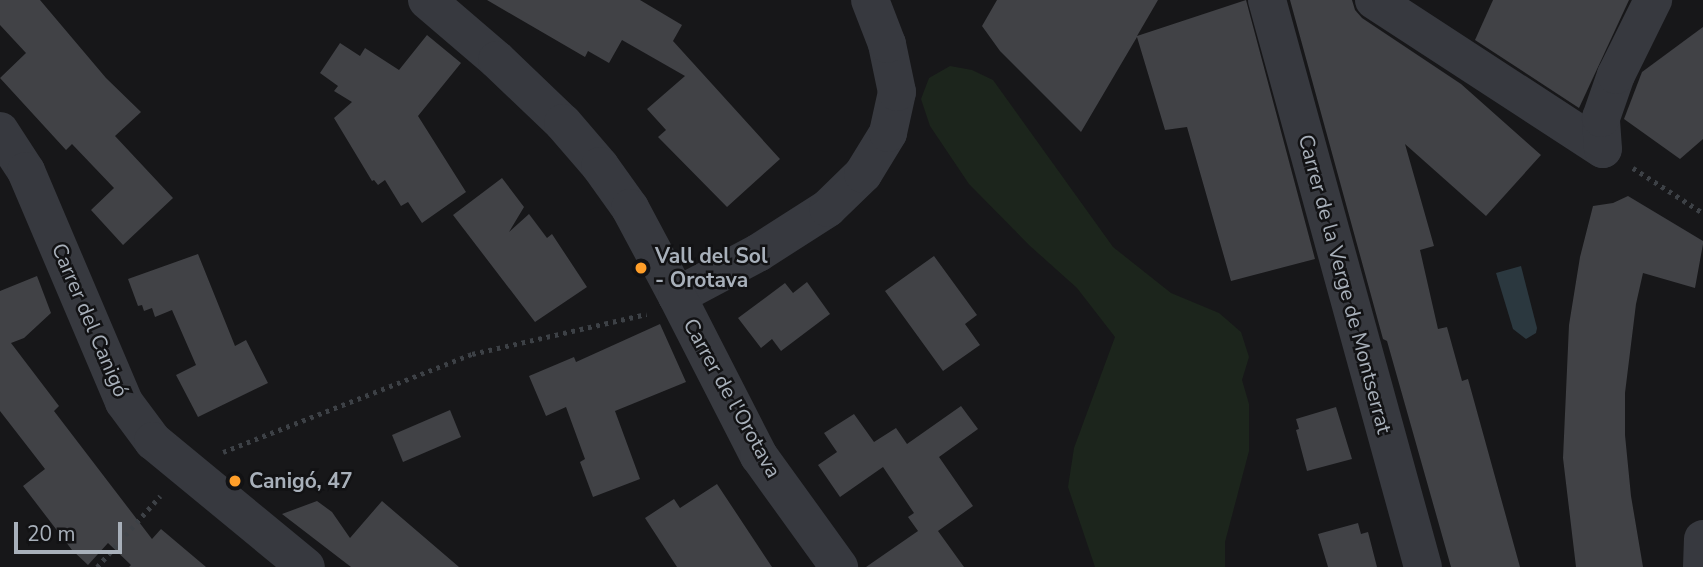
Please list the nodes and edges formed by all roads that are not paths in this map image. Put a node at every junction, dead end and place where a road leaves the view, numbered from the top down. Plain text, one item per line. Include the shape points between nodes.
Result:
1 (427, 0) edge
2 (870, 0) edge
3 (1267, 0) edge
4 (1374, 0) edge
5 (1653, 0) edge
6 (0, 131) edge
7 (677, 296) junction
8 (1703, 539) edge
9 (306, 567) edge
10 (839, 567) edge
11 (1423, 567) edge
12 (1702, 567) edge

1 - 7 street, Carrer de l'Orotava via 563,123 600,166 629,208
2 - 7 street via 887,44 897,92 888,133 863,174 828,208 758,253
3 - 11 street, Carrer de la Verge de Montserrat
4 - 5 street via 1603,149 1601,118 1616,75
6 - 9 street, Carrer del Canigó via 26,171 124,402 153,441
7 - 10 street, Carrer de l'Orotava via 759,456
8 - 12 street

